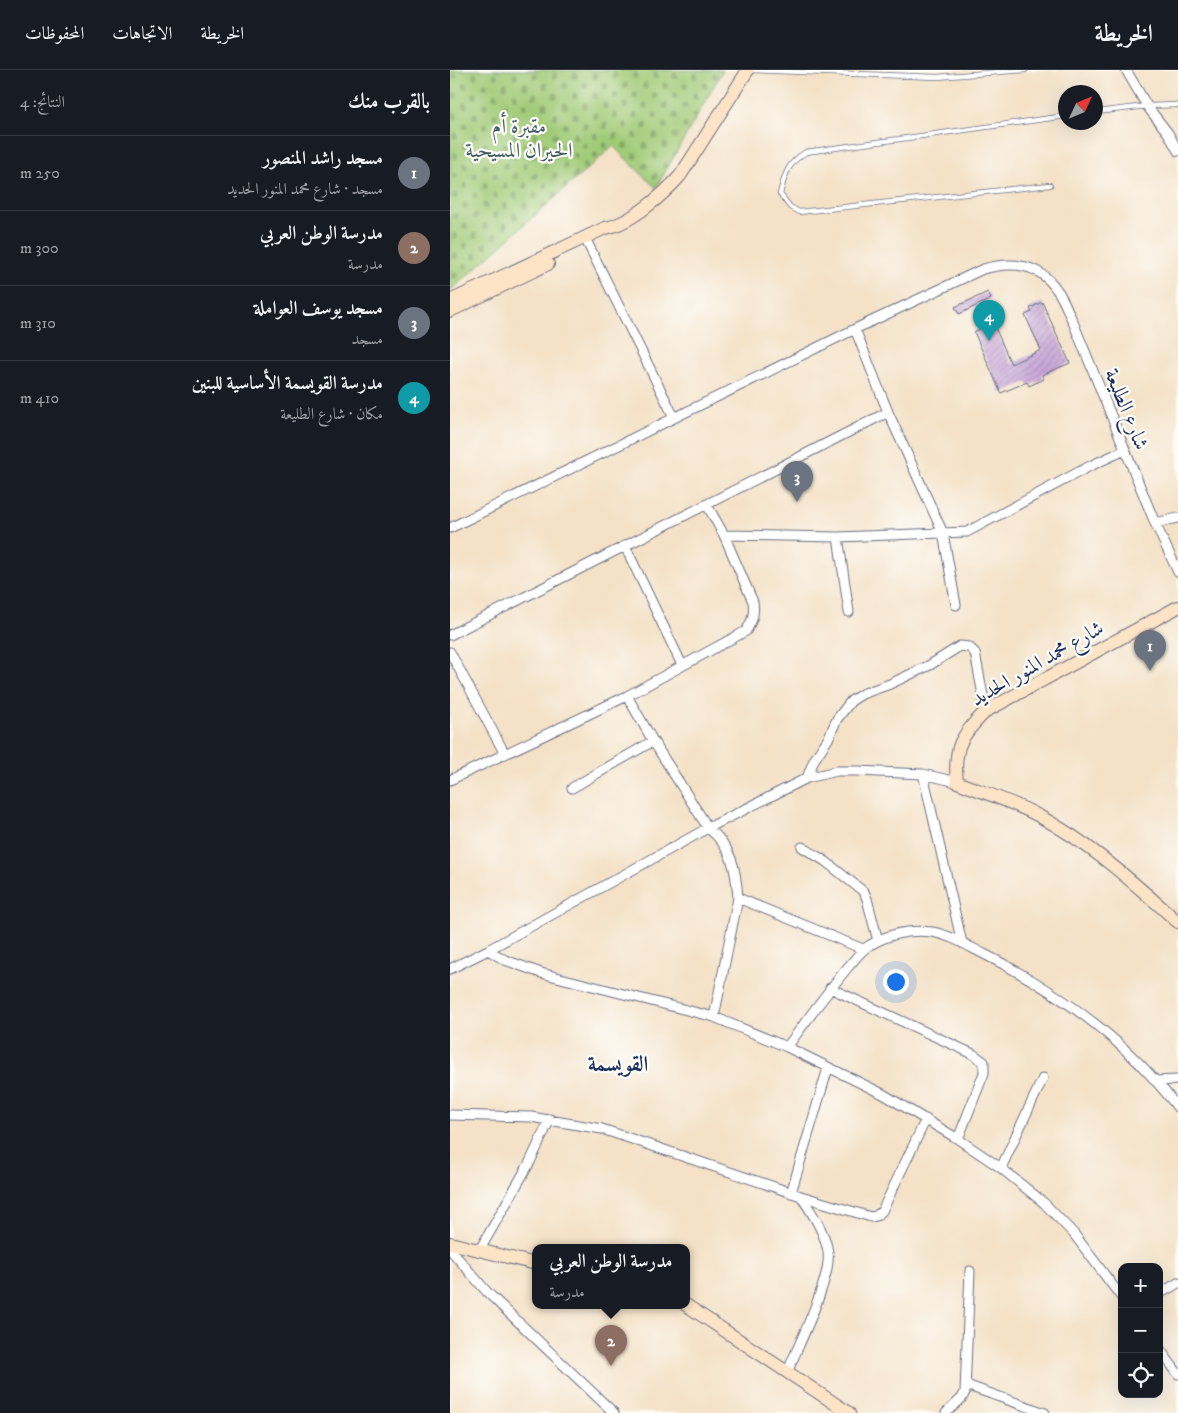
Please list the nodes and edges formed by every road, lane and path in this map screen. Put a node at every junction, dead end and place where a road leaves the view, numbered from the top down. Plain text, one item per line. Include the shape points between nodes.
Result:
1 (750, 70) edge
2 (1026, 70) edge
3 (1126, 70) edge
4 (1178, 105) edge
5 (1147, 106) junction
6 (1103, 111) edge
7 (1058, 117) edge
8 (1168, 133) junction
9 (1178, 133) edge
10 (1178, 151) edge
11 (1050, 185) dead end
12 (587, 241) junction
13 (450, 301) edge
14 (450, 311) edge
15 (855, 329) junction
16 (888, 412) junction
17 (674, 418) junction
18 (1125, 450) junction
19 (707, 505) junction
20 (1178, 518) edge
21 (1155, 523) junction
22 (450, 528) edge
23 (943, 533) junction
24 (724, 535) junction
25 (838, 537) junction
26 (625, 546) junction
27 (1178, 572) edge
28 (956, 605) dead end
29 (1178, 607) edge
30 (849, 612) dead end
31 (450, 635) edge
32 (450, 652) edge
33 (682, 665) junction
34 (627, 696) junction
35 (986, 711) junction
36 (653, 741) junction
37 (504, 754) junction
38 (923, 774) junction
39 (807, 778) junction
40 (450, 780) edge
41 (957, 782) junction
42 (572, 788) dead end
43 (708, 828) junction
44 (802, 847) dead end
45 (738, 898) junction
46 (1178, 922) edge
47 (878, 941) junction
48 (962, 943) junction
49 (863, 949) junction
50 (488, 950) junction
51 (450, 969) edge
52 (830, 988) junction
53 (714, 1017) junction
54 (787, 1047) junction
55 (828, 1068) junction
56 (1043, 1078) dead end
57 (1178, 1080) edge
58 (1155, 1081) junction
59 (1178, 1108) edge
60 (450, 1115) edge
61 (550, 1119) junction
62 (926, 1120) junction
63 (958, 1139) junction
64 (1001, 1168) junction
65 (791, 1193) junction
66 (801, 1196) junction
67 (450, 1243) edge
68 (450, 1249) edge
69 (479, 1251) junction
70 (532, 1263) edge
71 (970, 1271) dead end
72 (1178, 1283) edge
73 (1163, 1292) edge
74 (1118, 1293) edge
75 (690, 1308) edge
76 (1163, 1353) edge
77 (787, 1373) junction
78 (1178, 1374) edge
79 (966, 1384) junction
80 (614, 1413) edge
81 (849, 1413) edge
82 (946, 1413) edge
83 (1046, 1413) edge

1 - 2 lane via 937,77
1 - 12 street via 680,176 652,203 612,227 608,233
3 - 5 street
4 - 5 lane
5 - 6 lane
5 - 8 street
7 - 11 lane via 806,152 793,160 780,194 798,212
8 - 9 street
8 - 10 street
12 - 13 street
12 - 14 street
12 - 17 street
15 - 16 street
15 - 17 street
15 - 18 street, شارع الطليعة via 983,269 1000,264 1033,268 1058,290
16 - 19 street
16 - 23 street
17 - 22 street
18 - 21 street, شارع الطليعة
18 - 23 street via 967,532
19 - 24 street
19 - 26 street
20 - 21 street
21 - 27 street, شارع الطليعة
23 - 25 street
23 - 28 street
24 - 25 street
24 - 33 street via 753,602 753,620 746,631
25 - 30 street
26 - 31 street
26 - 33 street
29 - 35 street, شارع محمد المنور الحديد
32 - 37 street
33 - 34 street
34 - 36 street
34 - 37 street
35 - 39 street via 975,653 969,647 960,646 930,665 851,701 814,760
35 - 41 street, شارع محمد المنور الحديد via 967,730 960,744
36 - 42 street
36 - 43 street
37 - 40 street
38 - 39 street via 837,771
38 - 41 street
38 - 48 street
39 - 43 street
41 - 46 street via 1008,801 1060,828 1107,861
43 - 45 street via 726,845 732,859
43 - 50 street
44 - 47 street via 864,892
45 - 49 street
45 - 53 street
47 - 48 street via 912,931 933,932
47 - 49 street
48 - 58 street via 1070,1004 1111,1037
49 - 52 street
50 - 51 street
50 - 53 street via 541,973
52 - 54 street
52 - 63 street via 984,1062 984,1073
53 - 54 street
54 - 55 street
55 - 62 street via 883,1094
55 - 65 street
56 - 64 street
57 - 58 street
58 - 59 street
60 - 61 street
61 - 65 street via 602,1129
61 - 69 street via 530,1162
62 - 63 street
62 - 66 street via 887,1202 876,1216 862,1215
63 - 64 street
64 - 74 street via 1074,1234
65 - 66 street
66 - 77 street via 824,1238 828,1266
67 - 69 street
68 - 80 street via 488,1292
69 - 70 street
71 - 79 street
72 - 73 street
75 - 77 street
76 - 78 street
77 - 81 street
79 - 82 street via 962,1398
79 - 83 street

